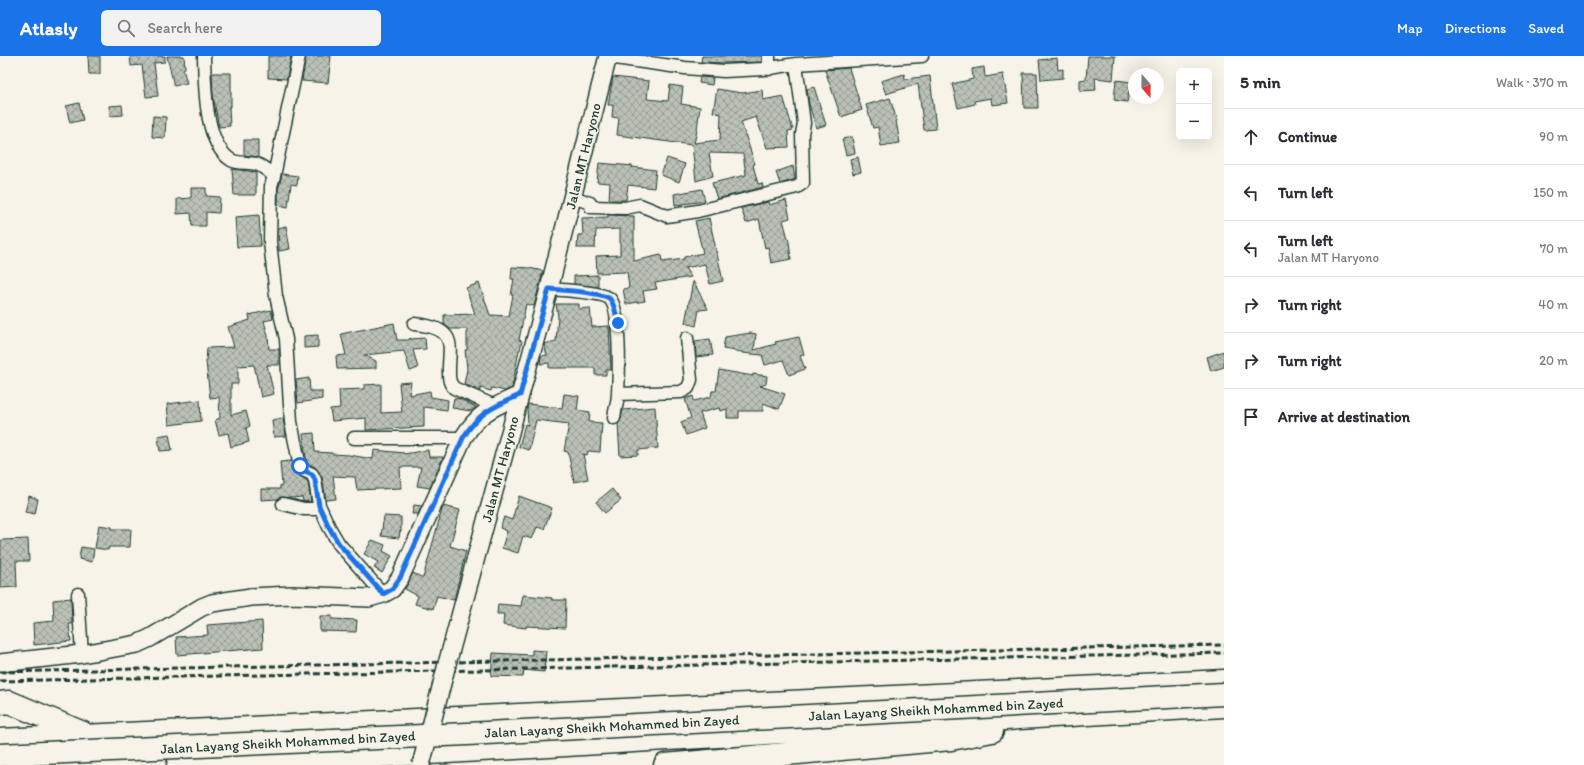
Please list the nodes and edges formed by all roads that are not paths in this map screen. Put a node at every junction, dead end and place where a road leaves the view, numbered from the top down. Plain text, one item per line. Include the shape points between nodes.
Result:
1 (204, 56) edge
2 (299, 56) edge
3 (608, 56) edge
4 (769, 56) edge
5 (922, 56) edge
6 (835, 59) edge
7 (796, 64) junction
8 (769, 68) junction
9 (274, 176) junction
10 (573, 196) junction
11 (549, 289) junction
12 (414, 324) dead end
13 (687, 338) dead end
14 (618, 394) junction
15 (520, 395) junction
16 (495, 406) junction
17 (614, 418) dead end
18 (354, 438) dead end
19 (463, 438) junction
20 (283, 504) dead end
21 (320, 509) junction
22 (78, 594) dead end
23 (383, 594) junction
24 (82, 654) junction
25 (0, 663) edge
26 (1224, 681) edge
27 (1224, 694) edge
28 (0, 703) edge
29 (1224, 706) edge
30 (1076, 715) junction
31 (89, 735) junction
32 (0, 740) edge
33 (0, 755) edge
34 (42, 765) edge
35 (178, 765) edge
36 (421, 765) edge
37 (665, 765) edge

1 - 9 street via 207,108 212,132 222,152 232,161 255,164
2 - 9 street
3 - 8 street via 685,68 724,71
3 - 10 main road, Jalan MT Haryono
4 - 8 street
5 - 6 street
6 - 7 street
7 - 8 street
7 - 10 street via 804,124 803,183 797,187 667,216 640,205 625,208 591,207 590,203
9 - 21 street via 271,186 270,242 276,296 286,339 291,422 300,466 302,470 312,474 315,480
10 - 11 main road, Jalan MT Haryono
11 - 14 street via 600,295 609,298 613,304 618,323
11 - 15 main road, Jalan MT Haryono
12 - 16 street via 435,328 446,336 449,341 450,383 454,388
13 - 14 street via 691,380 688,388 681,392
14 - 17 street
15 - 16 main road
15 - 36 main road, Jalan MT Haryono, bridge
16 - 19 main road via 479,416
18 - 19 street
19 - 23 main road via 400,578 392,589
20 - 21 street via 304,509
21 - 23 street via 339,544
22 - 24 street
23 - 24 main road via 369,598 292,595 212,603 143,642
24 - 25 main road
26 - 31 highway
27 - 33 highway, Jalan Layang Sheikh Mohammed bin Zayed, bridge
28 - 31 highway via 9,702
29 - 30 highway
29 - 34 highway, Jalan Layang Sheikh Mohammed bin Zayed
30 - 35 highway via 361,757
30 - 37 highway via 951,739
31 - 32 highway

